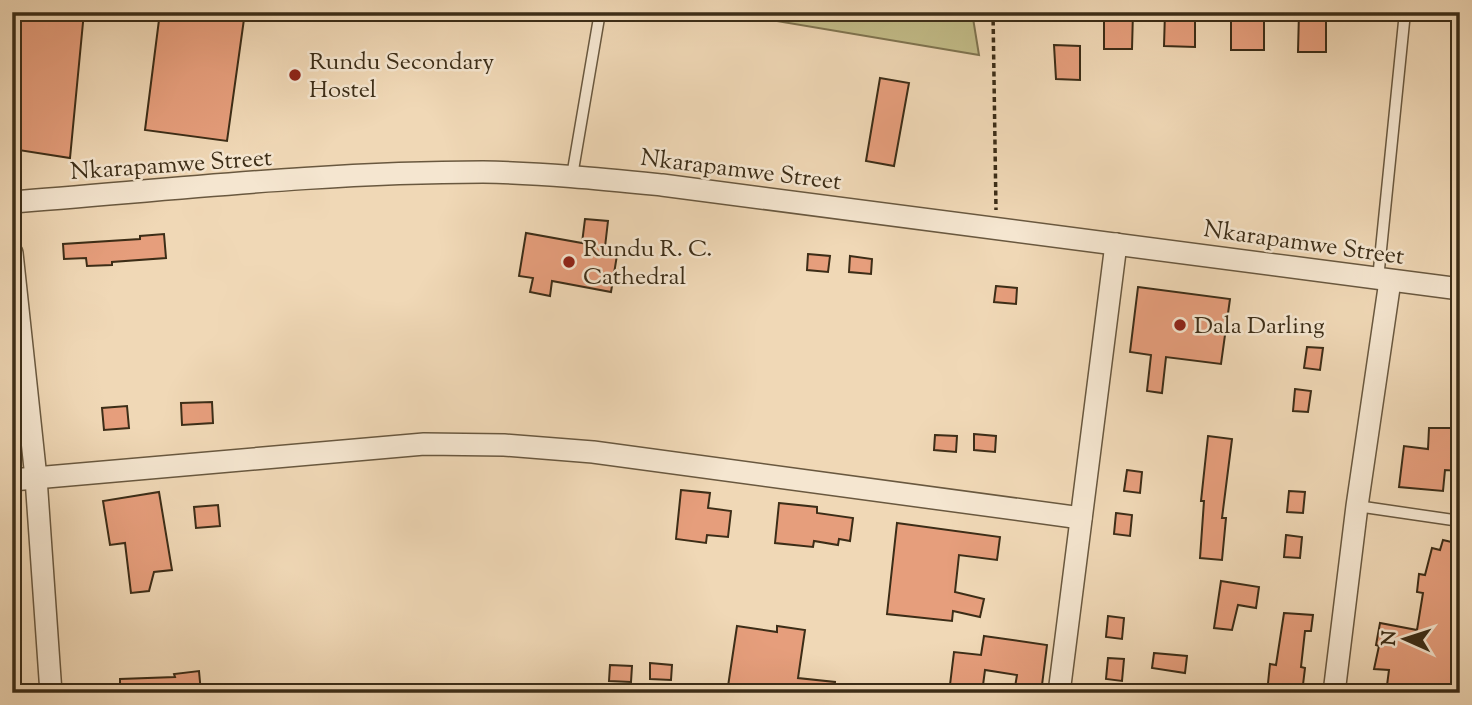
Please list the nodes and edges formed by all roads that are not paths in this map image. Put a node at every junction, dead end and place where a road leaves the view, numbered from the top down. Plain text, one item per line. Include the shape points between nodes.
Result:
1 (600, 12) edge
2 (1405, 12) edge
3 (572, 176) junction
4 (12, 202) edge
5 (1116, 244) junction
6 (12, 253) edge
7 (1384, 280) junction
8 (1460, 289) edge
9 (36, 478) junction
10 (12, 480) edge
11 (1357, 506) junction
12 (1081, 518) junction
13 (1460, 521) edge
14 (51, 693) edge
15 (1059, 693) edge
16 (1334, 693) edge

1 - 3 lane
2 - 7 lane
3 - 4 street, Nkarapamwe Street via 405,173
3 - 5 street, Nkarapamwe Street
5 - 7 street, Nkarapamwe Street
5 - 12 street
6 - 9 street
7 - 8 street, Nkarapamwe Street
7 - 11 street
9 - 10 street
9 - 12 street via 424,444 504,445 593,452
9 - 14 street
11 - 13 lane
11 - 16 street
12 - 15 street

